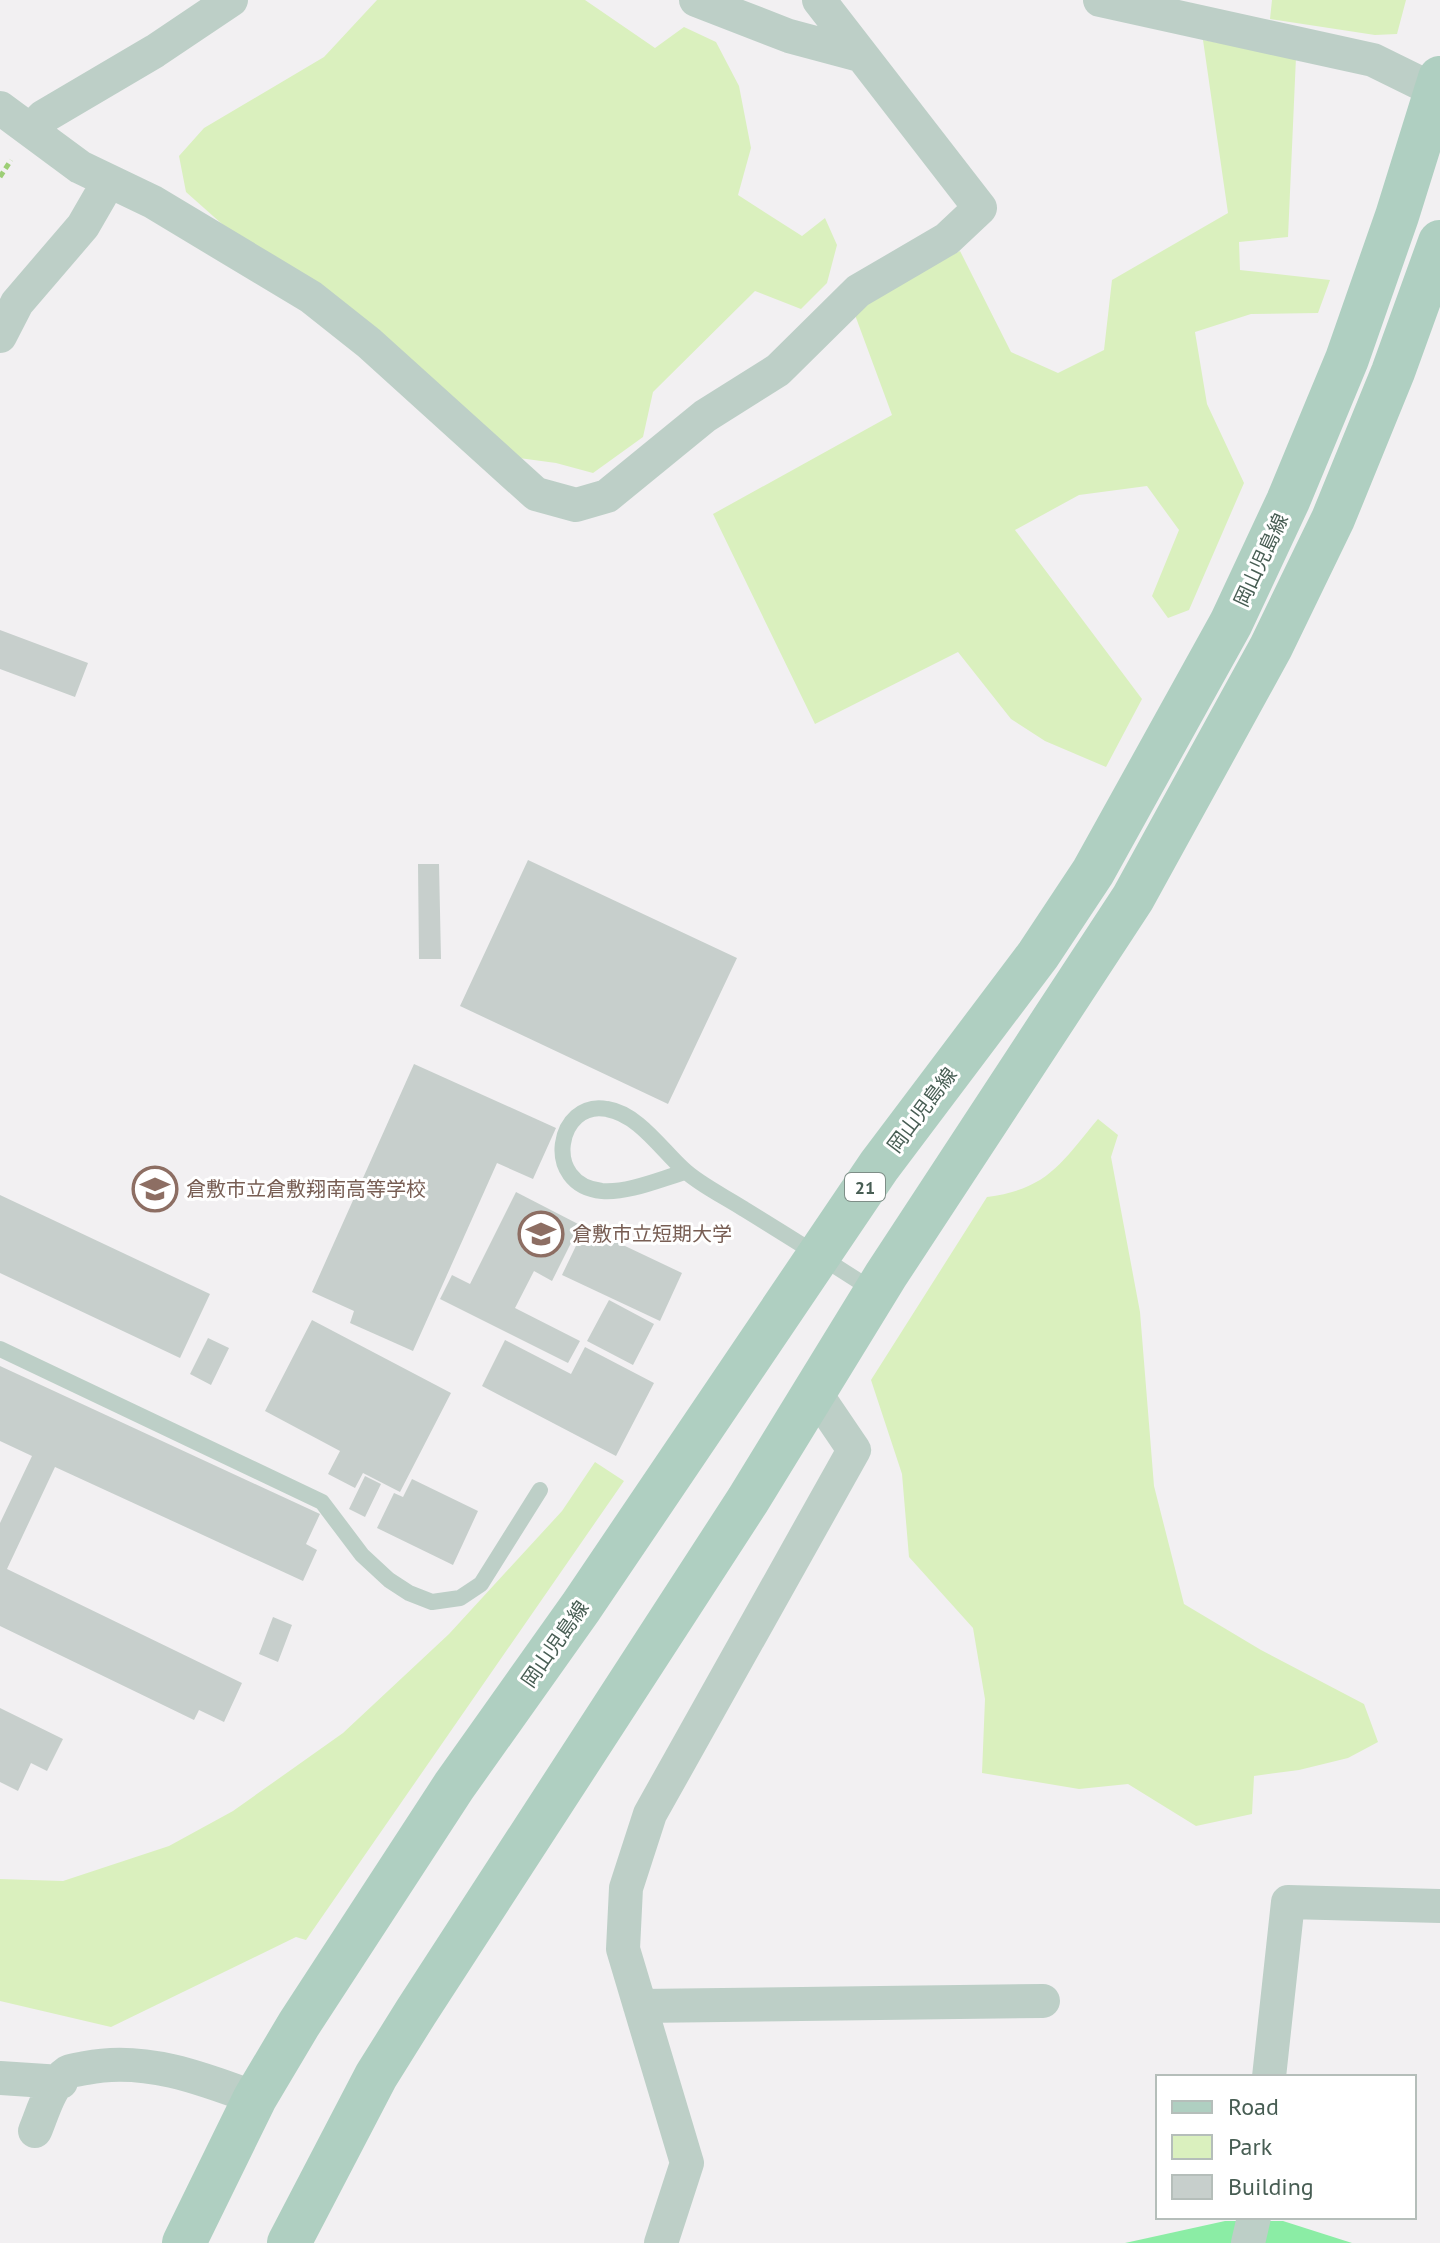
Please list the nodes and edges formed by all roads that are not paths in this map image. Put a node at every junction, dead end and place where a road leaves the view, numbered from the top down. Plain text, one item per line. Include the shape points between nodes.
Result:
1 (231, 0) edge
2 (696, 0) edge
3 (819, 0) edge
4 (1100, 0) edge
5 (860, 55) junction
6 (1438, 85) edge
7 (0, 108) edge
8 (31, 129) junction
9 (109, 181) junction
10 (1440, 242) edge
11 (0, 336) edge
12 (685, 1172) junction
13 (819, 1255) junction
14 (875, 1292) junction
15 (0, 1349) edge
16 (814, 1391) junction
17 (540, 1490) dead end
18 (1440, 1906) edge
19 (1043, 2001) dead end
20 (640, 2006) junction
21 (1269, 2075) edge
22 (0, 2078) edge
23 (61, 2082) junction
24 (255, 2098) junction
25 (35, 2131) dead end
26 (1254, 2219) edge
27 (184, 2243) edge
28 (289, 2243) edge
29 (661, 2243) edge
30 (1248, 2243) edge

1 - 8 street
2 - 5 street via 789,36
3 - 5 street
4 - 6 street via 1373,60
5 - 9 street via 980,208 947,239 858,291 778,370 705,416 607,496 576,505 536,494 311,297
6 - 13 main road, 岡山児島線 / 21 via 1347,359 1231,623 1093,872
7 - 8 street
8 - 9 street via 80,167
9 - 11 street via 83,226 17,303
10 - 14 main road via 1333,519 1242,702 1133,898
12 - 12 lane via 625,1115 609,1109 591,1107 579,1114 561,1146 562,1163 571,1176 599,1191
12 - 13 lane
13 - 14 lane
13 - 24 main road, 岡山児島線 / 21 via 454,1786
14 - 16 main road
15 - 17 lane via 322,1502 362,1555 389,1580 432,1602 460,1598 481,1584
16 - 20 street via 854,1450 650,1814 626,1888 623,1949
16 - 28 main road via 376,2076
18 - 21 street via 1288,1902
19 - 20 street
20 - 29 street via 687,2163
22 - 23 street
23 - 24 street via 69,2072 132,2064 205,2079
23 - 25 street
24 - 27 main road, 岡山児島線 / 21
26 - 30 street

